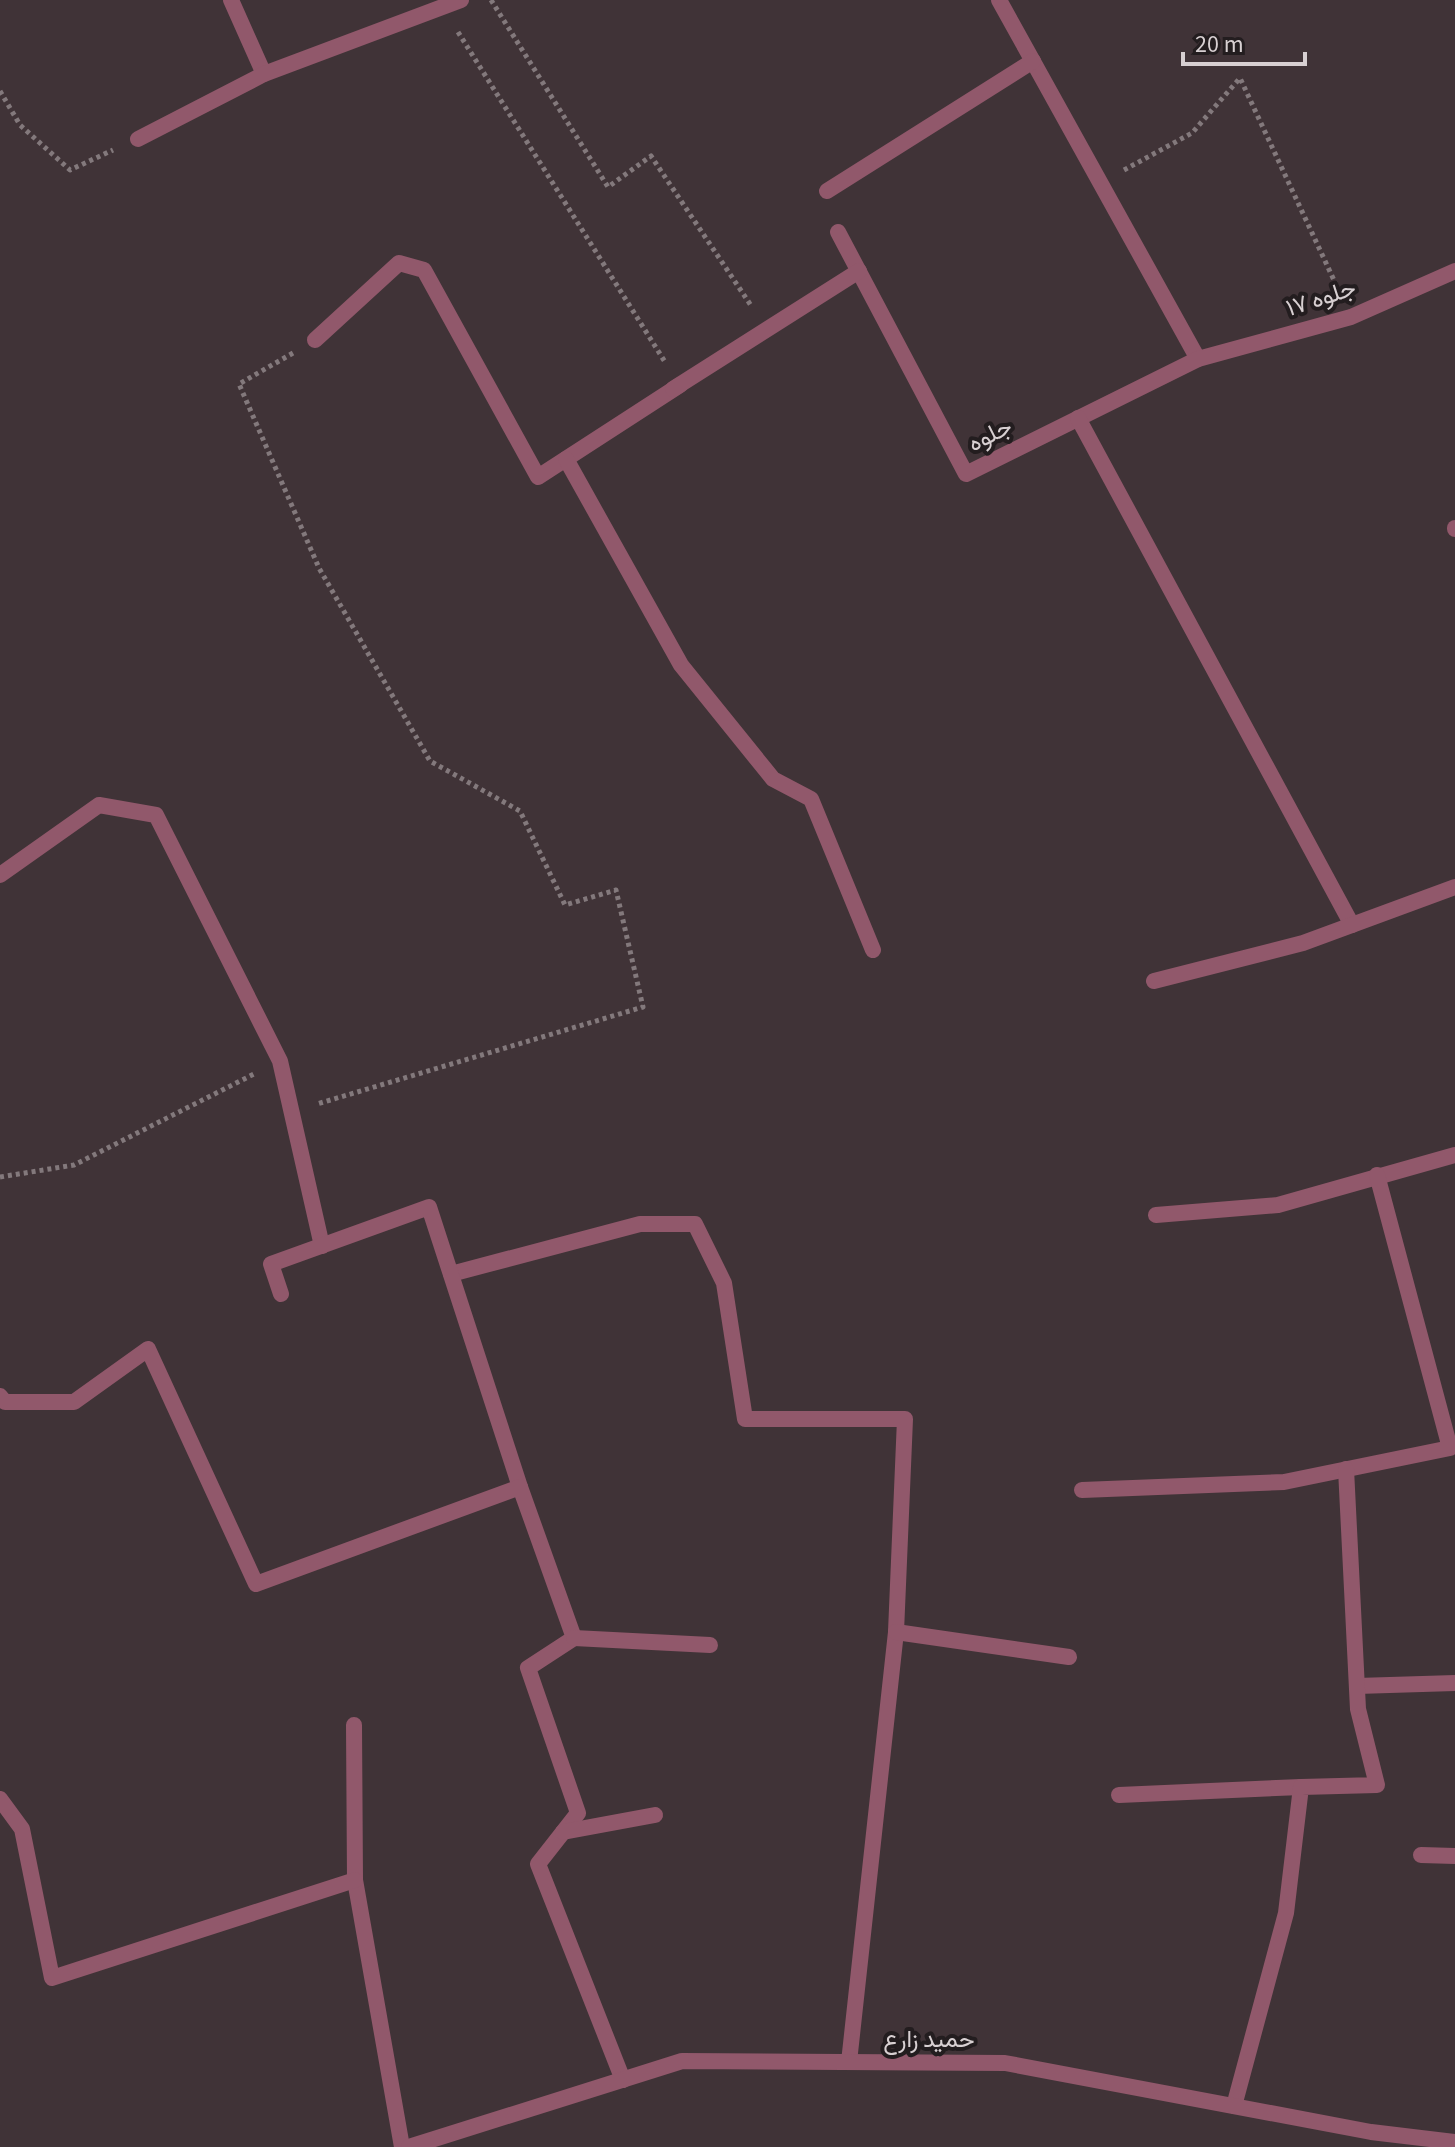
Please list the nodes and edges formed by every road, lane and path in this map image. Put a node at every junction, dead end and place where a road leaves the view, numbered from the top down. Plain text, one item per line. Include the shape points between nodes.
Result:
1 (231, 0) edge
2 (461, 0) edge
3 (491, 0) edge
4 (999, 0) edge
5 (442, 8) junction
6 (1033, 61) junction
7 (264, 74) junction
8 (0, 91) edge
9 (138, 139) joint
10 (1101, 183) junction
11 (827, 191) dead end
12 (838, 232) dead end
13 (859, 271) junction
14 (1455, 271) edge
15 (1351, 317) junction
16 (768, 331) junction
17 (315, 340) joint
18 (1198, 359) junction
19 (680, 385) joint
20 (659, 399) junction
21 (1078, 418) junction
22 (566, 459) junction
23 (0, 875) edge
24 (1455, 887) edge
25 (1352, 925) junction
26 (873, 950) dead end
27 (1154, 981) dead end
28 (280, 1061) junction
29 (292, 1112) junction
30 (1455, 1155) edge
31 (1377, 1175) junction
32 (0, 1177) edge
33 (1156, 1215) dead end
34 (322, 1246) junction
35 (451, 1274) junction
36 (281, 1294) dead end
37 (0, 1396) edge
38 (1346, 1469) junction
39 (520, 1487) junction
40 (1082, 1490) dead end
41 (896, 1632) junction
42 (574, 1638) junction
43 (710, 1645) dead end
44 (1069, 1657) dead end
45 (1455, 1683) edge
46 (1357, 1686) junction
47 (354, 1725) dead end
48 (1301, 1787) junction
49 (1119, 1795) dead end
50 (0, 1799) edge
51 (655, 1815) dead end
52 (563, 1832) junction
53 (1421, 1855) dead end
54 (1455, 1856) edge
55 (355, 1880) junction
56 (849, 2062) junction
57 (623, 2080) junction
58 (1234, 2106) junction
59 (1455, 2142) edge
60 (402, 2147) edge
61 (409, 2147) edge

1 - 7 street
2 - 5 street
3 - 16 path via 608,187 651,156
4 - 6 street
5 - 7 street
5 - 19 path
6 - 10 street
6 - 11 street
7 - 9 street
8 - 9 path via 20,125 70,170
10 - 15 path via 1192,133 1240,78
10 - 18 street
12 - 13 street, جلوه
13 - 16 street
13 - 21 street, جلوه via 966,474
14 - 15 street, جلوه ۱۷
15 - 18 street, جلوه ۱۷
16 - 20 street
17 - 22 street via 399,263 424,270 538,477
17 - 29 path via 239,384 319,568 430,761 520,811 565,905 616,890 643,1007
18 - 21 street, جلوه
19 - 20 street
20 - 22 street
21 - 25 street
22 - 26 street via 681,665 773,779 811,799
23 - 28 street via 99,805 156,815
24 - 25 street
25 - 27 street
28 - 29 street
28 - 32 path via 74,1165
29 - 34 street
30 - 31 street
31 - 33 street via 1278,1205
31 - 38 street via 1450,1448
34 - 35 street via 429,1207
34 - 36 street via 271,1264
35 - 39 street
35 - 41 street via 640,1224 695,1224 724,1283 745,1419 905,1419
37 - 39 street via 5,1402 74,1402 148,1349 256,1584
38 - 40 street via 1284,1482
38 - 46 street
39 - 42 street
41 - 44 street
41 - 56 street
42 - 43 street
42 - 52 street via 528,1668 578,1813
45 - 46 street
46 - 48 street via 1377,1785
47 - 55 street
48 - 49 street
48 - 58 street via 1286,1913
50 - 55 street via 22,1829 52,1978
51 - 52 street
52 - 57 street via 538,1864
53 - 54 street
55 - 60 street
56 - 57 street, حمید زارع via 682,2061
56 - 58 street, حمید زارع via 1005,2063
57 - 61 street, حمید زارع
58 - 59 street, حمید زارع

